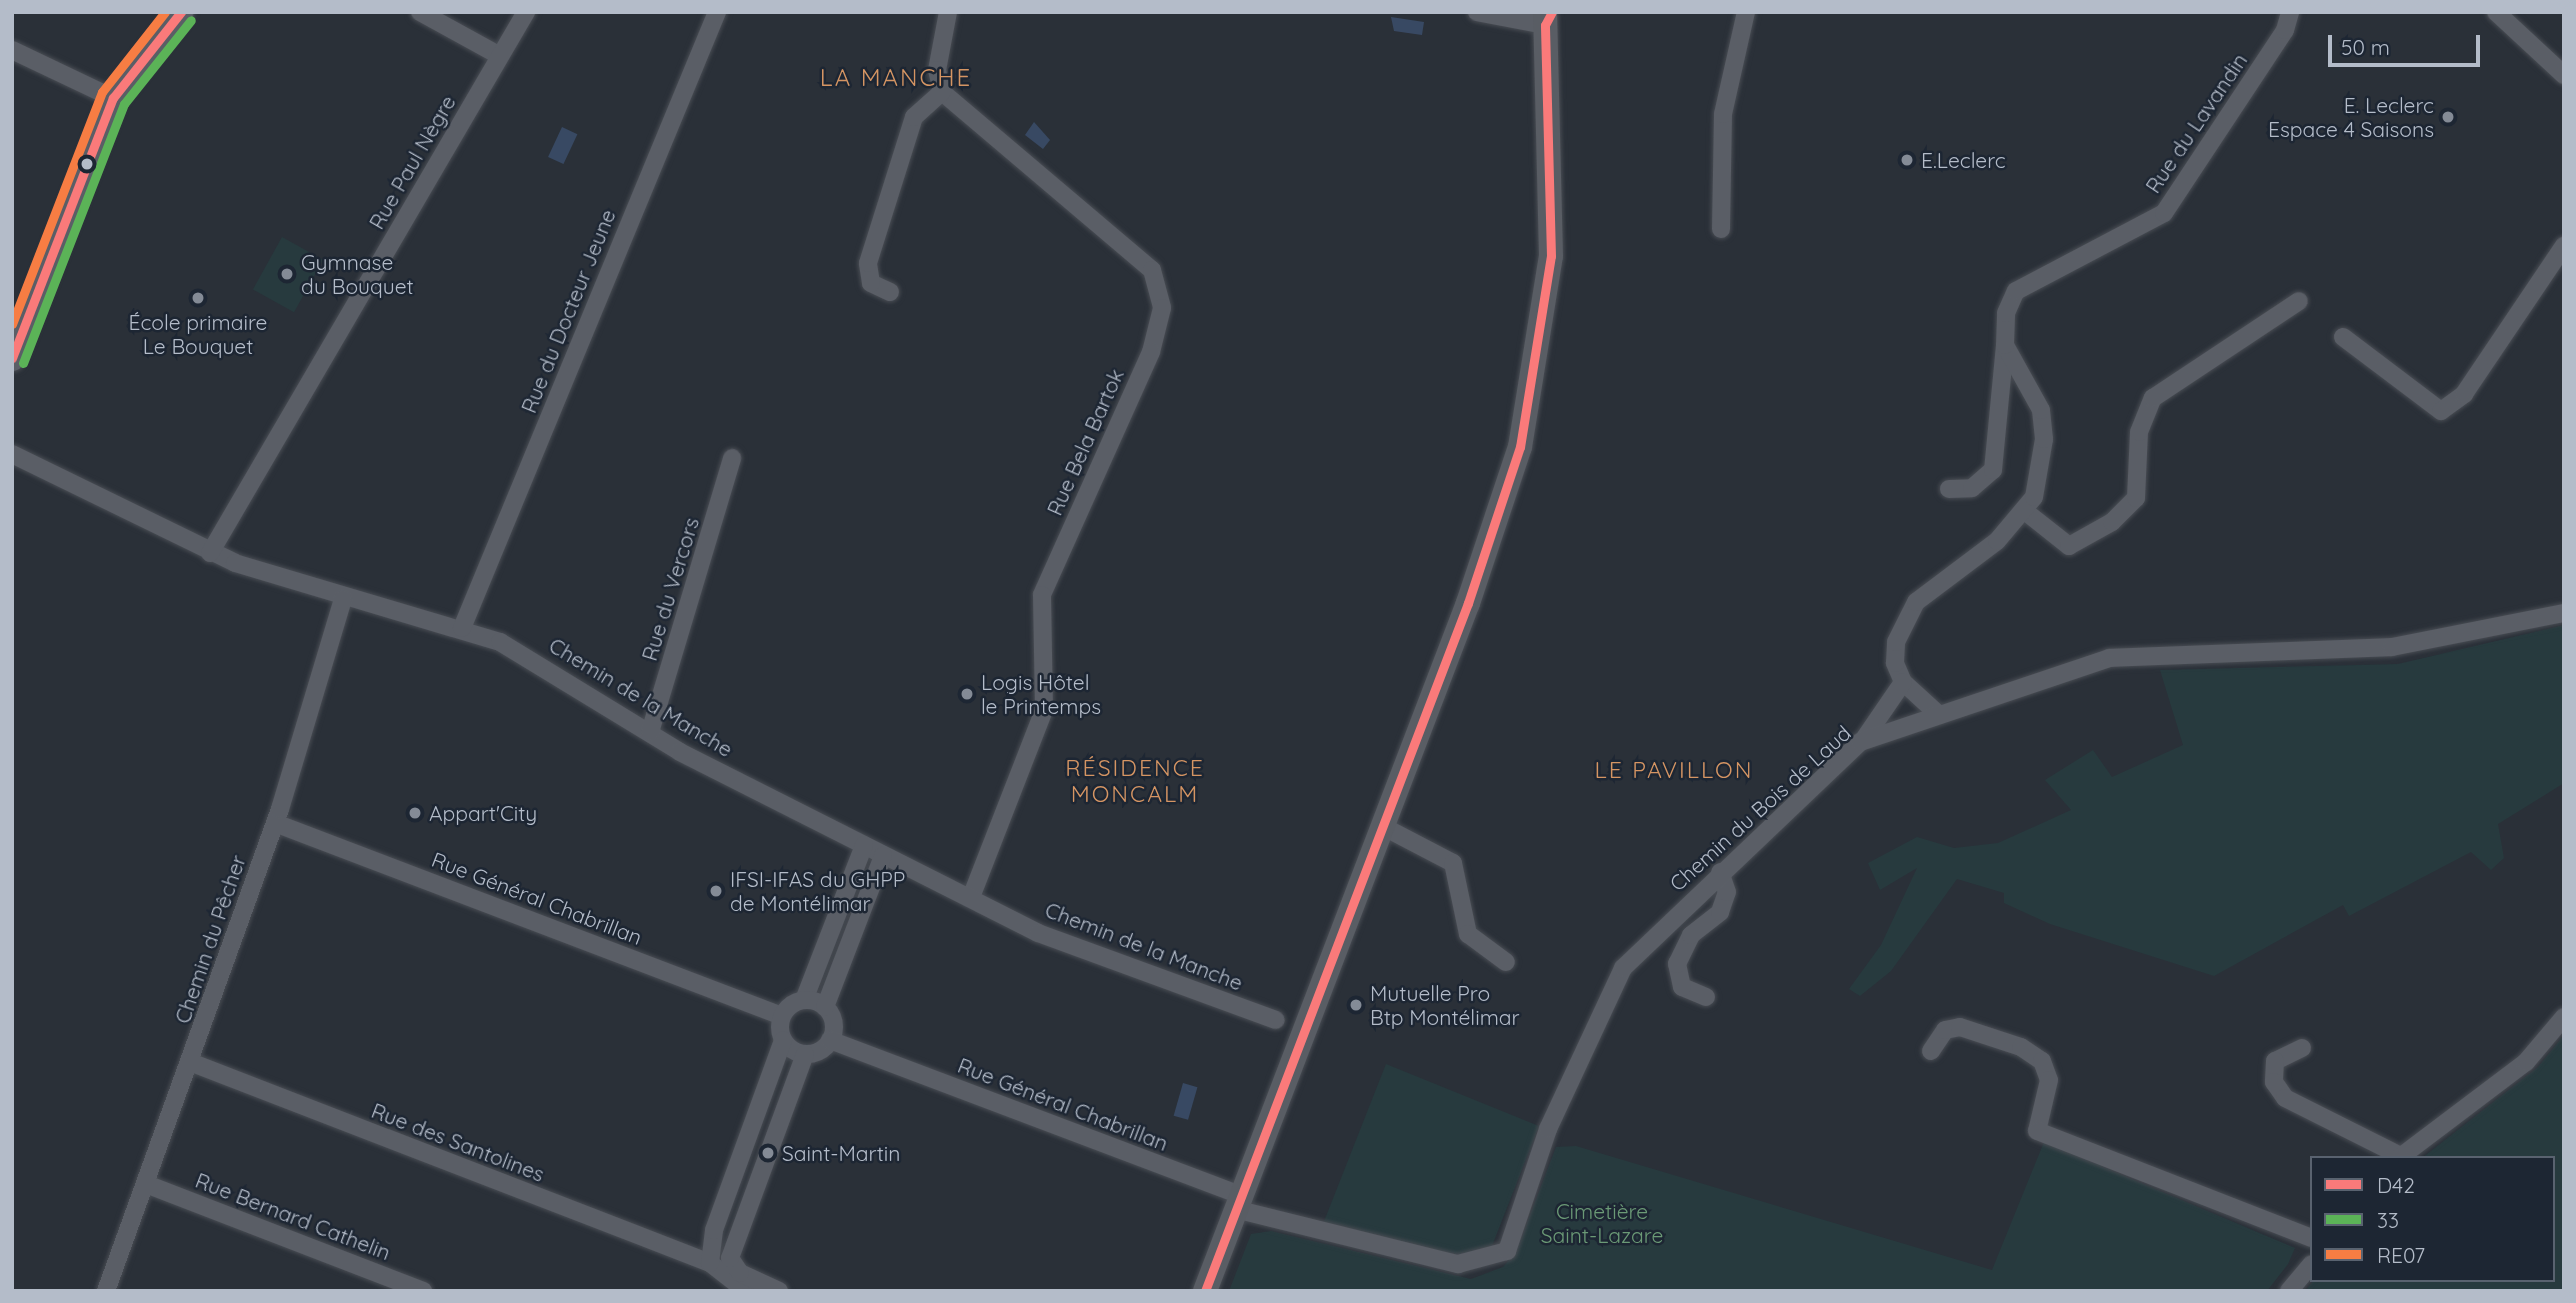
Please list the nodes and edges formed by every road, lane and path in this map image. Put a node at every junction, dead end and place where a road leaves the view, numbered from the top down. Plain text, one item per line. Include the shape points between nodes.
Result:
1 (181, 12) edge
2 (420, 12) edge
3 (526, 12) edge
4 (717, 12) edge
5 (948, 12) edge
6 (1477, 12) edge
7 (1746, 12) edge
8 (2290, 12) edge
9 (2496, 12) edge
10 (1547, 17) edge
11 (12, 50) edge
12 (500, 56) junction
13 (2561, 69) edge
14 (942, 92) junction
15 (113, 98) junction
16 (1721, 229) dead end
17 (2564, 246) edge
18 (890, 292) dead end
19 (2299, 301) dead end
20 (2343, 337) dead end
21 (2005, 345) junction
22 (12, 359) edge
23 (12, 454) edge
24 (732, 458) dead end
25 (1949, 489) dead end
26 (2026, 512) junction
27 (210, 553) junction
28 (343, 599) junction
29 (2564, 613) edge
30 (463, 628) junction
31 (1903, 682) junction
32 (1939, 715) junction
33 (650, 732) junction
34 (1860, 742) junction
35 (275, 823) junction
36 (1382, 826) junction
37 (864, 845) junction
38 (883, 856) junction
39 (1720, 872) junction
40 (972, 895) junction
41 (1506, 962) dead end
42 (1706, 997) dead end
43 (804, 1000) junction
44 (825, 1007) junction
45 (782, 1016) junction
46 (2564, 1017) edge
47 (1276, 1020) dead end
48 (783, 1040) junction
49 (830, 1040) junction
50 (2302, 1048) dead end
51 (1931, 1051) dead end
52 (805, 1054) junction
53 (190, 1062) junction
54 (2398, 1156) edge
55 (2401, 1156) edge
56 (146, 1184) junction
57 (1238, 1202) junction
58 (2310, 1237) edge
59 (710, 1263) junction
60 (2310, 1266) edge
61 (106, 1291) edge
62 (423, 1291) edge
63 (746, 1291) edge
64 (779, 1291) edge
65 (1205, 1291) edge
66 (2289, 1291) edge

1 - 15 street
2 - 12 street
3 - 12 street, Rue Paul Nègre
4 - 30 street, Rue du Docteur Jeune
5 - 14 street via 937,70
6 - 10 street
7 - 16 street via 1723,114
8 - 21 street, Rue du Lavandin via 2285,30 2164,213 2016,291 2006,313
9 - 13 street
10 - 36 main road via 1551,256 1520,447
11 - 15 street
12 - 27 street, Rue Paul Nègre
14 - 18 street via 914,117 868,263 871,283
14 - 40 street, Rue Bela Bartok via 1152,270 1162,308 1151,352 1042,595 1044,710
15 - 22 street
17 - 20 street via 2464,394 2441,411
19 - 26 street via 2153,398 2139,432 2136,498 2112,522 2069,546
21 - 25 street via 1993,470 1972,488
21 - 26 street, Rue du Lavandin via 2042,420 2038,474
23 - 27 street, Chemin de la Manche
24 - 33 street, Rue du Vercors
26 - 31 street via 1903,617 1895,663
27 - 28 street, Chemin de la Manche
28 - 30 street, Chemin de la Manche
28 - 35 street, Chemin du Pêcher
29 - 32 street, Chemin du Bois de Laud via 2392,647 2109,658
30 - 33 street, Chemin de la Manche via 527,654
31 - 32 street
31 - 34 street via 1881,723
32 - 34 street, Chemin du Bois de Laud
33 - 37 street, Chemin de la Manche
34 - 39 street, Chemin du Bois de Laud
35 - 45 street, Rue Général Chabrillan
35 - 53 street, Chemin du Pêcher
36 - 41 street via 1453,863 1468,934
36 - 57 main road
37 - 38 street, Chemin de la Manche
37 - 43 street
38 - 40 street, Chemin de la Manche
38 - 44 street
39 - 42 street via 1727,892 1720,912 1691,935 1677,964 1682,987
39 - 57 street, Chemin du Bois de Laud via 1623,968 1548,1129 1507,1251 1458,1265
40 - 47 street, Chemin de la Manche via 1038,933
43 - 44 street
43 - 45 street
44 - 49 street via 834,1025
45 - 48 street
46 - 55 street via 2526,1062
48 - 52 street
48 - 59 street via 714,1230
49 - 52 street
49 - 57 street, Rue Général Chabrillan
50 - 54 street via 2276,1061 2274,1082 2285,1098
51 - 58 street via 1945,1030 1960,1027 2021,1046 2042,1061 2049,1080 2037,1130
52 - 64 street via 731,1250 740,1273
53 - 56 street, Chemin du Pêcher
53 - 59 street, Rue des Santolines
56 - 61 street, Chemin du Pêcher
56 - 62 street, Rue Bernard Cathelin
57 - 65 main road
59 - 63 street, Rue des Santolines
60 - 66 street

